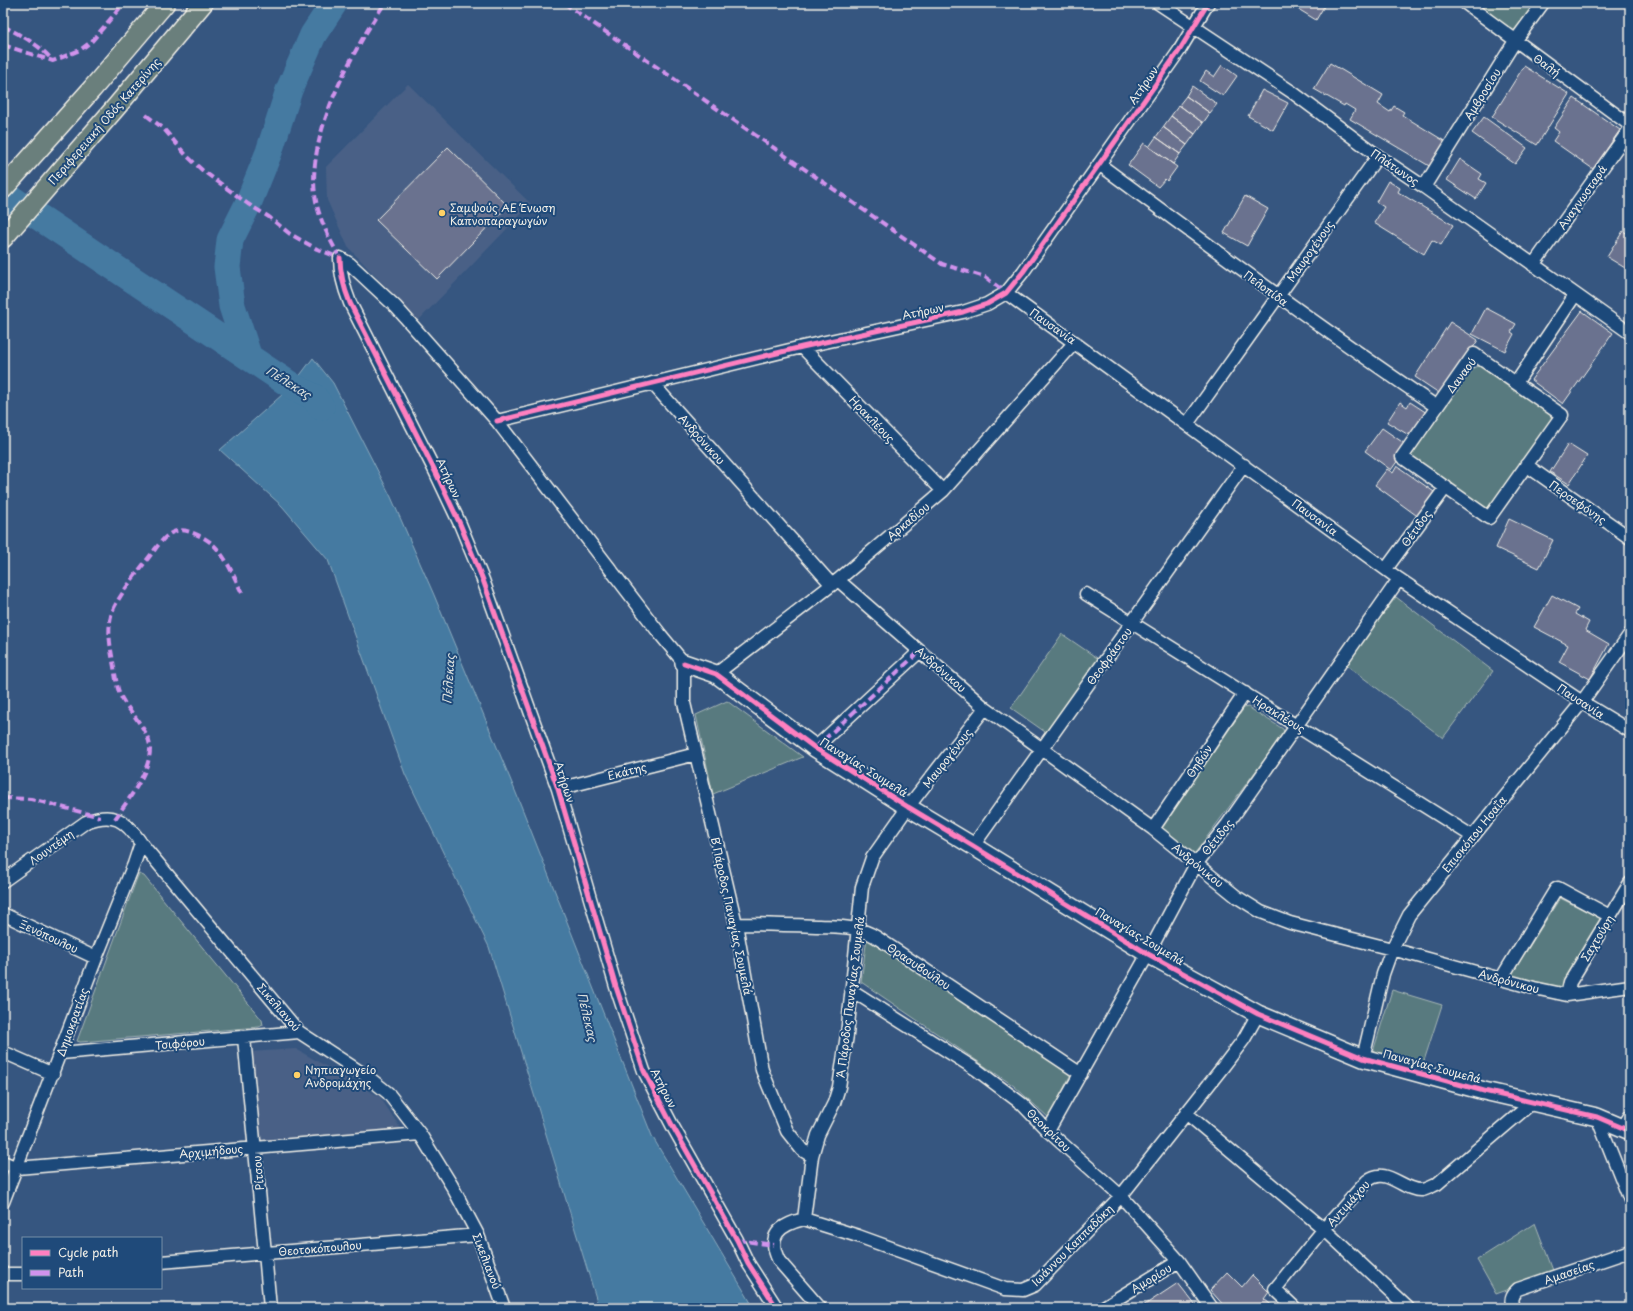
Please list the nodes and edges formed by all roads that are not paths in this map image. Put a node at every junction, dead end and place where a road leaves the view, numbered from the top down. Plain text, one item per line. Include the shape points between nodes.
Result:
1 (165, 3) edge
2 (203, 3) edge
3 (1158, 3) edge
4 (1208, 3) edge
5 (1465, 3) edge
6 (1543, 3) edge
7 (1194, 26) junction
8 (1515, 41) junction
9 (1630, 125) edge
10 (1630, 129) edge
11 (1378, 156) junction
12 (1100, 164) junction
13 (1424, 187) junction
14 (3, 189) edge
15 (3, 238) edge
16 (1533, 265) junction
17 (1006, 293) junction
18 (1575, 295) junction
19 (1278, 296) junction
20 (1630, 333) edge
21 (1076, 342) junction
22 (802, 347) junction
23 (652, 383) junction
24 (1516, 383) junction
25 (1436, 407) junction
26 (497, 421) junction
27 (1187, 424) junction
28 (1244, 465) junction
29 (1526, 466) junction
30 (1446, 488) junction
31 (943, 491) junction
32 (1630, 538) edge
33 (1386, 569) junction
34 (1399, 578) junction
35 (835, 582) junction
36 (1086, 594) dead end
37 (1133, 623) junction
38 (1630, 634) edge
39 (920, 651) junction
40 (684, 663) junction
41 (716, 674) junction
42 (1246, 693) junction
43 (1582, 702) junction
44 (985, 708) junction
45 (1297, 726) junction
46 (1630, 731) edge
47 (815, 748) junction
48 (1042, 748) junction
49 (696, 754) junction
50 (558, 789) junction
51 (908, 807) junction
52 (100, 817) joint
53 (1153, 829) junction
54 (1472, 836) junction
55 (141, 843) junction
56 (974, 846) junction
57 (1196, 864) junction
58 (3, 881) edge
59 (1630, 883) edge
60 (3, 914) edge
61 (1610, 916) junction
62 (736, 924) junction
63 (858, 929) junction
64 (1392, 949) junction
65 (1148, 954) junction
66 (96, 958) junction
67 (1501, 979) junction
68 (1630, 986) edge
69 (851, 990) junction
70 (1567, 995) junction
71 (1258, 1014) junction
72 (299, 1032) junction
73 (244, 1038) junction
74 (3, 1052) edge
75 (61, 1053) junction
76 (1363, 1058) junction
77 (53, 1074) junction
78 (1081, 1074) junction
79 (1534, 1101) junction
80 (1186, 1114) junction
81 (1597, 1117) junction
82 (1628, 1124) edge
83 (1048, 1131) junction
84 (420, 1134) junction
85 (255, 1147) junction
86 (812, 1156) junction
87 (3, 1162) edge
88 (17, 1168) junction
89 (1121, 1196) junction
90 (1630, 1200) edge
91 (3, 1202) edge
92 (804, 1219) junction
93 (1324, 1229) junction
94 (478, 1235) junction
95 (1630, 1251) edge
96 (265, 1253) junction
97 (1179, 1261) junction
98 (162, 1262) edge
99 (3, 1274) edge
100 (22, 1274) edge
101 (1512, 1303) edge
102 (270, 1308) edge
103 (504, 1308) edge
104 (777, 1308) edge
105 (820, 1308) edge
106 (1102, 1308) edge
107 (1212, 1308) edge
108 (1295, 1308) edge
109 (1408, 1308) edge

1 - 14 main road
2 - 15 main road, Περιφερειακή Οδός Κατερίνης
3 - 7 street, Πλάτωνος
4 - 7 street, Ατήρων
5 - 8 street, Θαλή
6 - 8 street, Αμβροσίου
7 - 11 street, Πλάτωνος via 1292,92
7 - 12 street, Ατήρων
8 - 9 street, Θαλή
8 - 13 street, Αμβροσίου
10 - 16 street, Αναγνωσταρά
11 - 13 street, Πλάτωνος
11 - 19 street, Μαυρογένους
12 - 17 street, Ατήρων
12 - 19 street, Πελοπίδα
13 - 16 street, Πλάτωνος
16 - 18 street, Πλάτωνος
17 - 21 street, Παυσανία
17 - 22 street, Ατήρων via 987,304 963,312
18 - 20 street, Πλάτωνος
18 - 24 street
19 - 25 street, Πελοπίδα
19 - 27 street, Μαυρογένους
21 - 27 street, Παυσανία
21 - 31 street, Αρκαδίου
22 - 23 street, Ατήρων
22 - 31 street, Ηρακλέους
23 - 26 street, Ατήρων
23 - 35 street, Ανδρόνικου
24 - 25 street, Δαναού via 1474,354
24 - 29 street, Δαναού via 1562,415
25 - 30 street, Δαναού via 1402,457
26 - 40 street
26 - 50 street, Ατήρων via 396,307 350,264 340,258 341,276 350,302 435,471 483,580
27 - 28 street, Παυσανία
28 - 33 street, Παυσανία
28 - 37 street, Θεοφράστου
29 - 30 street, Δαναού via 1489,518
29 - 32 street, Περσεφόνης
30 - 33 street, Θέτιδος
31 - 35 street, Αρκαδίου
33 - 34 street, Παυσανία
34 - 43 street, Παυσανία
34 - 45 street, Θέτιδος
35 - 39 street, Ανδρόνικου
35 - 41 street, Αρκαδίου
36 - 37 street, Ηρακλέους
37 - 42 street, Ηρακλέους
37 - 48 street, Θεοφράστου
38 - 43 street, Επισκόπου Ησαΐα
39 - 44 street, Ανδρόνικου
39 - 47 street
40 - 41 street, Παναγίας Σουμελά
40 - 49 street, Β΄ Πάροδος Παναγίας Σουμελά via 684,703
41 - 47 street, Παναγίας Σουμελά
42 - 45 street, Ηρακλέους
42 - 53 street, Θηβών
43 - 46 street, Παυσανία
43 - 54 street, Επισκόπου Ησαΐα
44 - 48 street, Ανδρόνικου
44 - 51 street, Μαυρογένους
45 - 54 street, Ηρακλέους
45 - 57 street, Θέτιδος
47 - 51 street, Παναγίας Σουμελά
48 - 53 street, Ανδρόνικου
48 - 56 street, Θεοφράστου
49 - 50 street, Εκάτης
49 - 62 street, Β΄ Πάροδος Παναγίας Σουμελά
50 - 104 street, Ατήρων via 616,987 644,1071 748,1263
51 - 56 street, Παναγίας Σουμελά
51 - 63 street, Α΄ Πάροδος Παναγίας Σουμελά via 872,858 862,887
52 - 55 street, Σικελιανού via 116,819 129,826
52 - 58 street, Λουντέμη via 86,822
53 - 57 street, Ανδρόνικου
54 - 64 street, Επισκόπου Ησαΐα via 1408,915
55 - 66 street, Δημοκρατίας
55 - 72 street, Σικελιανού
56 - 65 street, Παναγίας Σουμελά
57 - 64 street, Ανδρόνικου via 1237,897 1261,912 1290,923
57 - 65 street, Θέτιδος
59 - 61 street, Σαχτούρη
60 - 66 street, Ξενόπουλου
61 - 67 street via 1556,888
61 - 70 street, Σαχτούρη via 1570,982
62 - 63 street, Θρασυβούλου via 786,924
62 - 86 street, Β΄ Πάροδος Παναγίας Σουμελά via 762,1070 787,1131 802,1150
63 - 69 street, Α΄ Πάροδος Παναγίας Σουμελά
63 - 78 street, Θρασυβούλου via 876,937
64 - 67 street, Ανδρόνικου
64 - 76 street, Επισκόπου Ησαΐα via 1383,974
65 - 71 street, Παναγίας Σουμελά
65 - 78 street, Θέτιδος
66 - 75 street, Δημοκρατίας
67 - 70 street, Ανδρόνικου
68 - 70 street, Ανδρόνικου
69 - 83 street, Θεοκρίτου via 977,1070 1022,1104
69 - 86 street, Α΄ Πάροδος Παναγίας Σουμελά via 839,1087 818,1135
71 - 76 street, Παναγίας Σουμελά
71 - 80 street, Ιωάννου Καππαδόκη via 1244,1039
72 - 73 street, Τσιφόρου
72 - 84 street, Σικελιανού via 388,1093
73 - 75 street, Τσιφόρου
73 - 85 street, Ρίτσου
74 - 77 street
75 - 77 street, Δημοκρατίας
76 - 79 street, Παναγίας Σουμελά via 1477,1089
77 - 88 street, Δημοκρατίας
78 - 83 street, Θέτιδος
79 - 81 street, Παναγίας Σουμελά
79 - 93 street, Αντιμάχου via 1437,1184 1417,1190 1390,1177 1372,1177
80 - 89 street, Ιωάννου Καππαδόκη
80 - 93 street
81 - 82 street, Παναγίας Σουμελά
81 - 90 street
83 - 89 street, Θεοκρίτου
84 - 85 street, Αρχιμήδους
84 - 94 street, Σικελιανού
85 - 88 street, Αρχιμήδους
85 - 96 street, Ρίτσου
86 - 92 street, Α΄ Πάροδος Παναγίας Σουμελά
87 - 88 street, Αρχιμήδους
88 - 91 street, Δημοκρατίας
89 - 92 street, Ιωάννου Καππαδόκη via 1035,1285 1023,1290 1005,1289
89 - 97 street, Θεοκρίτου
92 - 105 street via 779,1229 775,1237 775,1252 779,1261
93 - 108 street, Αντιμάχου via 1275,1289
93 - 109 street
94 - 96 street, Θεοτοκόπουλου
94 - 103 street, Σικελιανού
95 - 101 street, Αμασείας via 1518,1289
96 - 98 street, Θεοτοκόπουλου
96 - 102 street, Ρίτσου
97 - 106 street, Αμορίου
97 - 107 street, Θεοκρίτου
99 - 100 street

